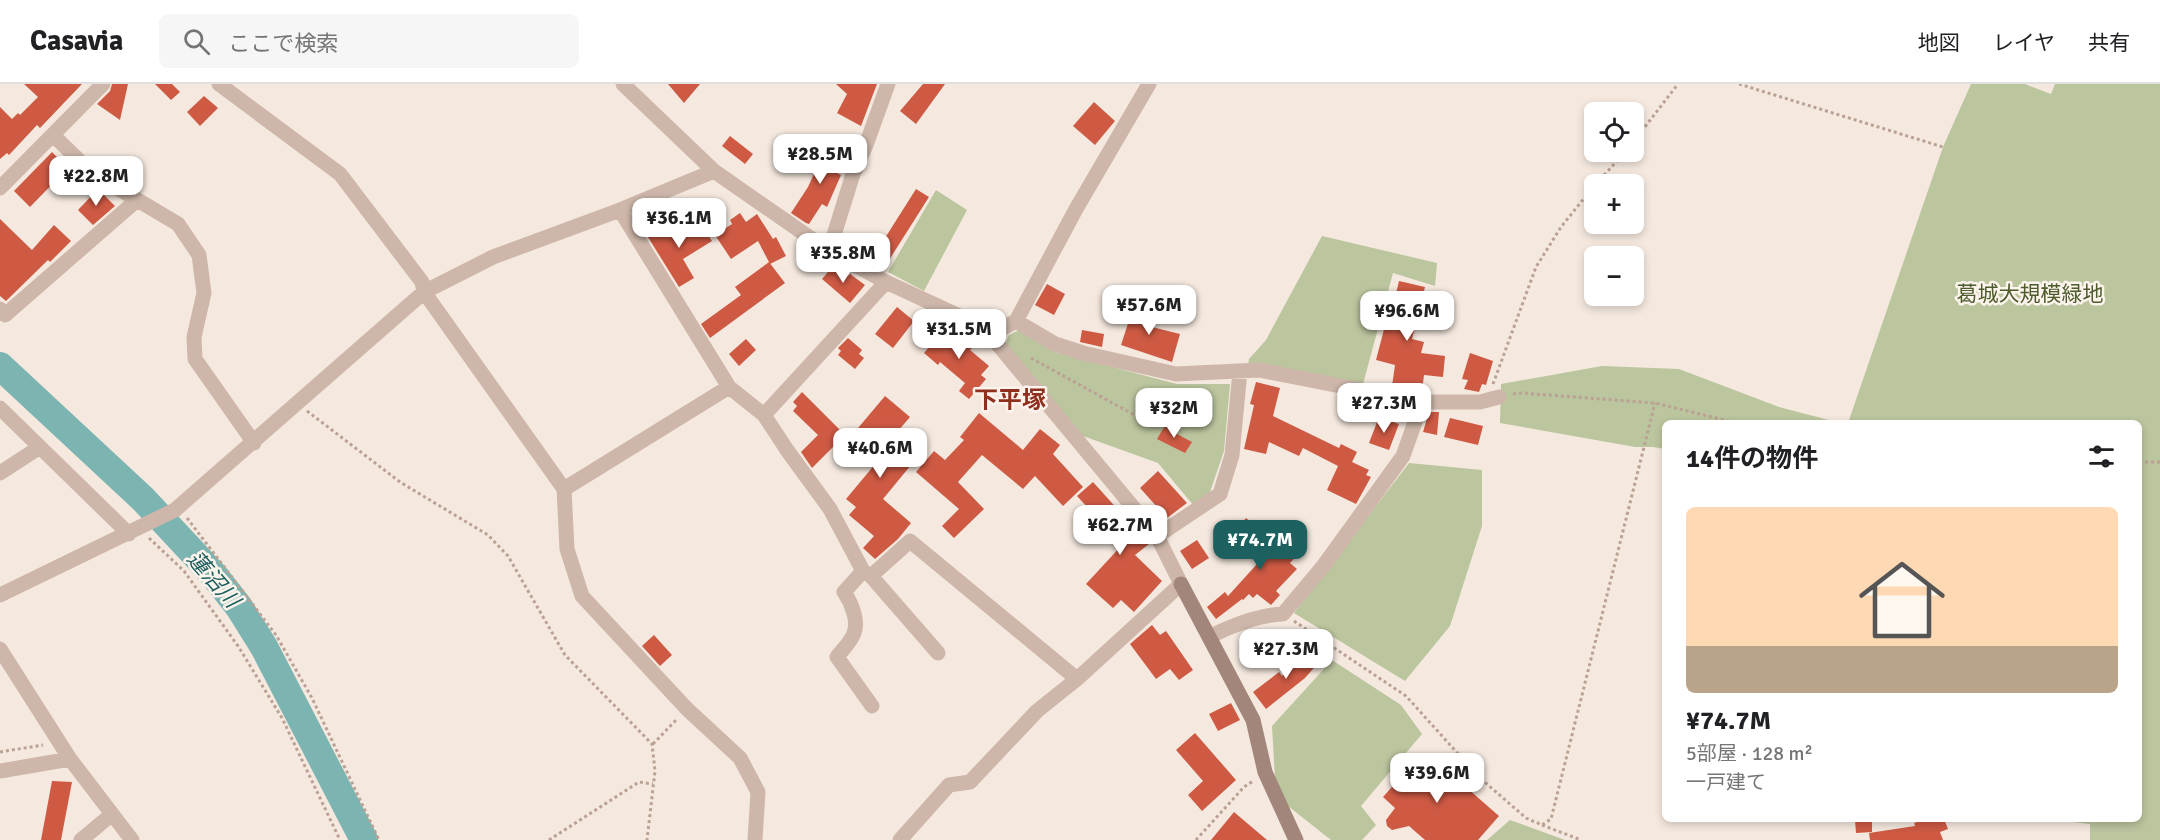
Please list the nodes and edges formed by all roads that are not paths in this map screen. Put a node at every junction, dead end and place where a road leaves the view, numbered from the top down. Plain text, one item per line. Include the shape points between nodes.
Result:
1 (102, 84) edge
2 (219, 84) edge
3 (623, 84) edge
4 (888, 84) edge
5 (1149, 84) edge
6 (53, 135) junction
7 (714, 171) junction
8 (0, 188) edge
9 (136, 200) junction
10 (620, 210) junction
11 (829, 251) junction
12 (886, 282) junction
13 (424, 292) junction
14 (0, 309) edge
15 (1016, 321) junction
16 (990, 335) junction
17 (1240, 371) junction
18 (729, 387) junction
19 (1499, 398) road end
20 (1422, 402) junction
21 (0, 408) edge
22 (764, 415) junction
23 (254, 443) junction
24 (40, 447) junction
25 (0, 473) edge
26 (564, 489) junction
27 (137, 529) junction
28 (1157, 537) junction
29 (867, 573) junction
30 (1181, 584) junction
31 (0, 595) edge
32 (1209, 637) junction
33 (0, 648) edge
34 (939, 653) dead end
35 (1077, 679) junction
36 (872, 706) dead end
37 (70, 759) junction
38 (0, 771) edge
39 (111, 815) junction
40 (81, 840) edge
41 (132, 840) edge
42 (755, 840) edge
43 (900, 840) edge
44 (1296, 840) edge

1 - 6 street
2 - 13 street via 340,174 422,282
3 - 7 street
4 - 11 street via 853,174
5 - 15 street
6 - 8 street
6 - 9 street via 92,173
7 - 10 street
7 - 11 street
9 - 14 street via 5,315
9 - 23 street via 178,225 199,255 204,293 194,337 195,359
10 - 13 street via 493,257
10 - 18 street
11 - 12 street
12 - 16 street via 970,321
12 - 22 street
13 - 23 street
13 - 26 street
15 - 16 street
15 - 17 street via 1055,344 1176,374
16 - 28 street
17 - 20 street via 1259,370
17 - 28 street via 1232,455 1220,494
18 - 22 street
18 - 26 street
19 - 20 street via 1480,402
20 - 32 street via 1403,456 1324,565 1282,614
21 - 24 street
22 - 29 street via 830,509
23 - 27 street via 177,508
24 - 25 street
24 - 27 street
26 - 42 street via 567,549 582,596 687,709 740,758 758,792
27 - 31 street
28 - 30 street
29 - 34 street
29 - 35 street via 910,541
29 - 36 street via 844,592 855,620 854,633 837,657
30 - 32 street
30 - 35 street
32 - 44 street via 1253,720 1265,772
33 - 37 street
35 - 43 street via 1037,711 970,782 949,785
37 - 38 street
37 - 39 street
39 - 40 street
39 - 41 street

